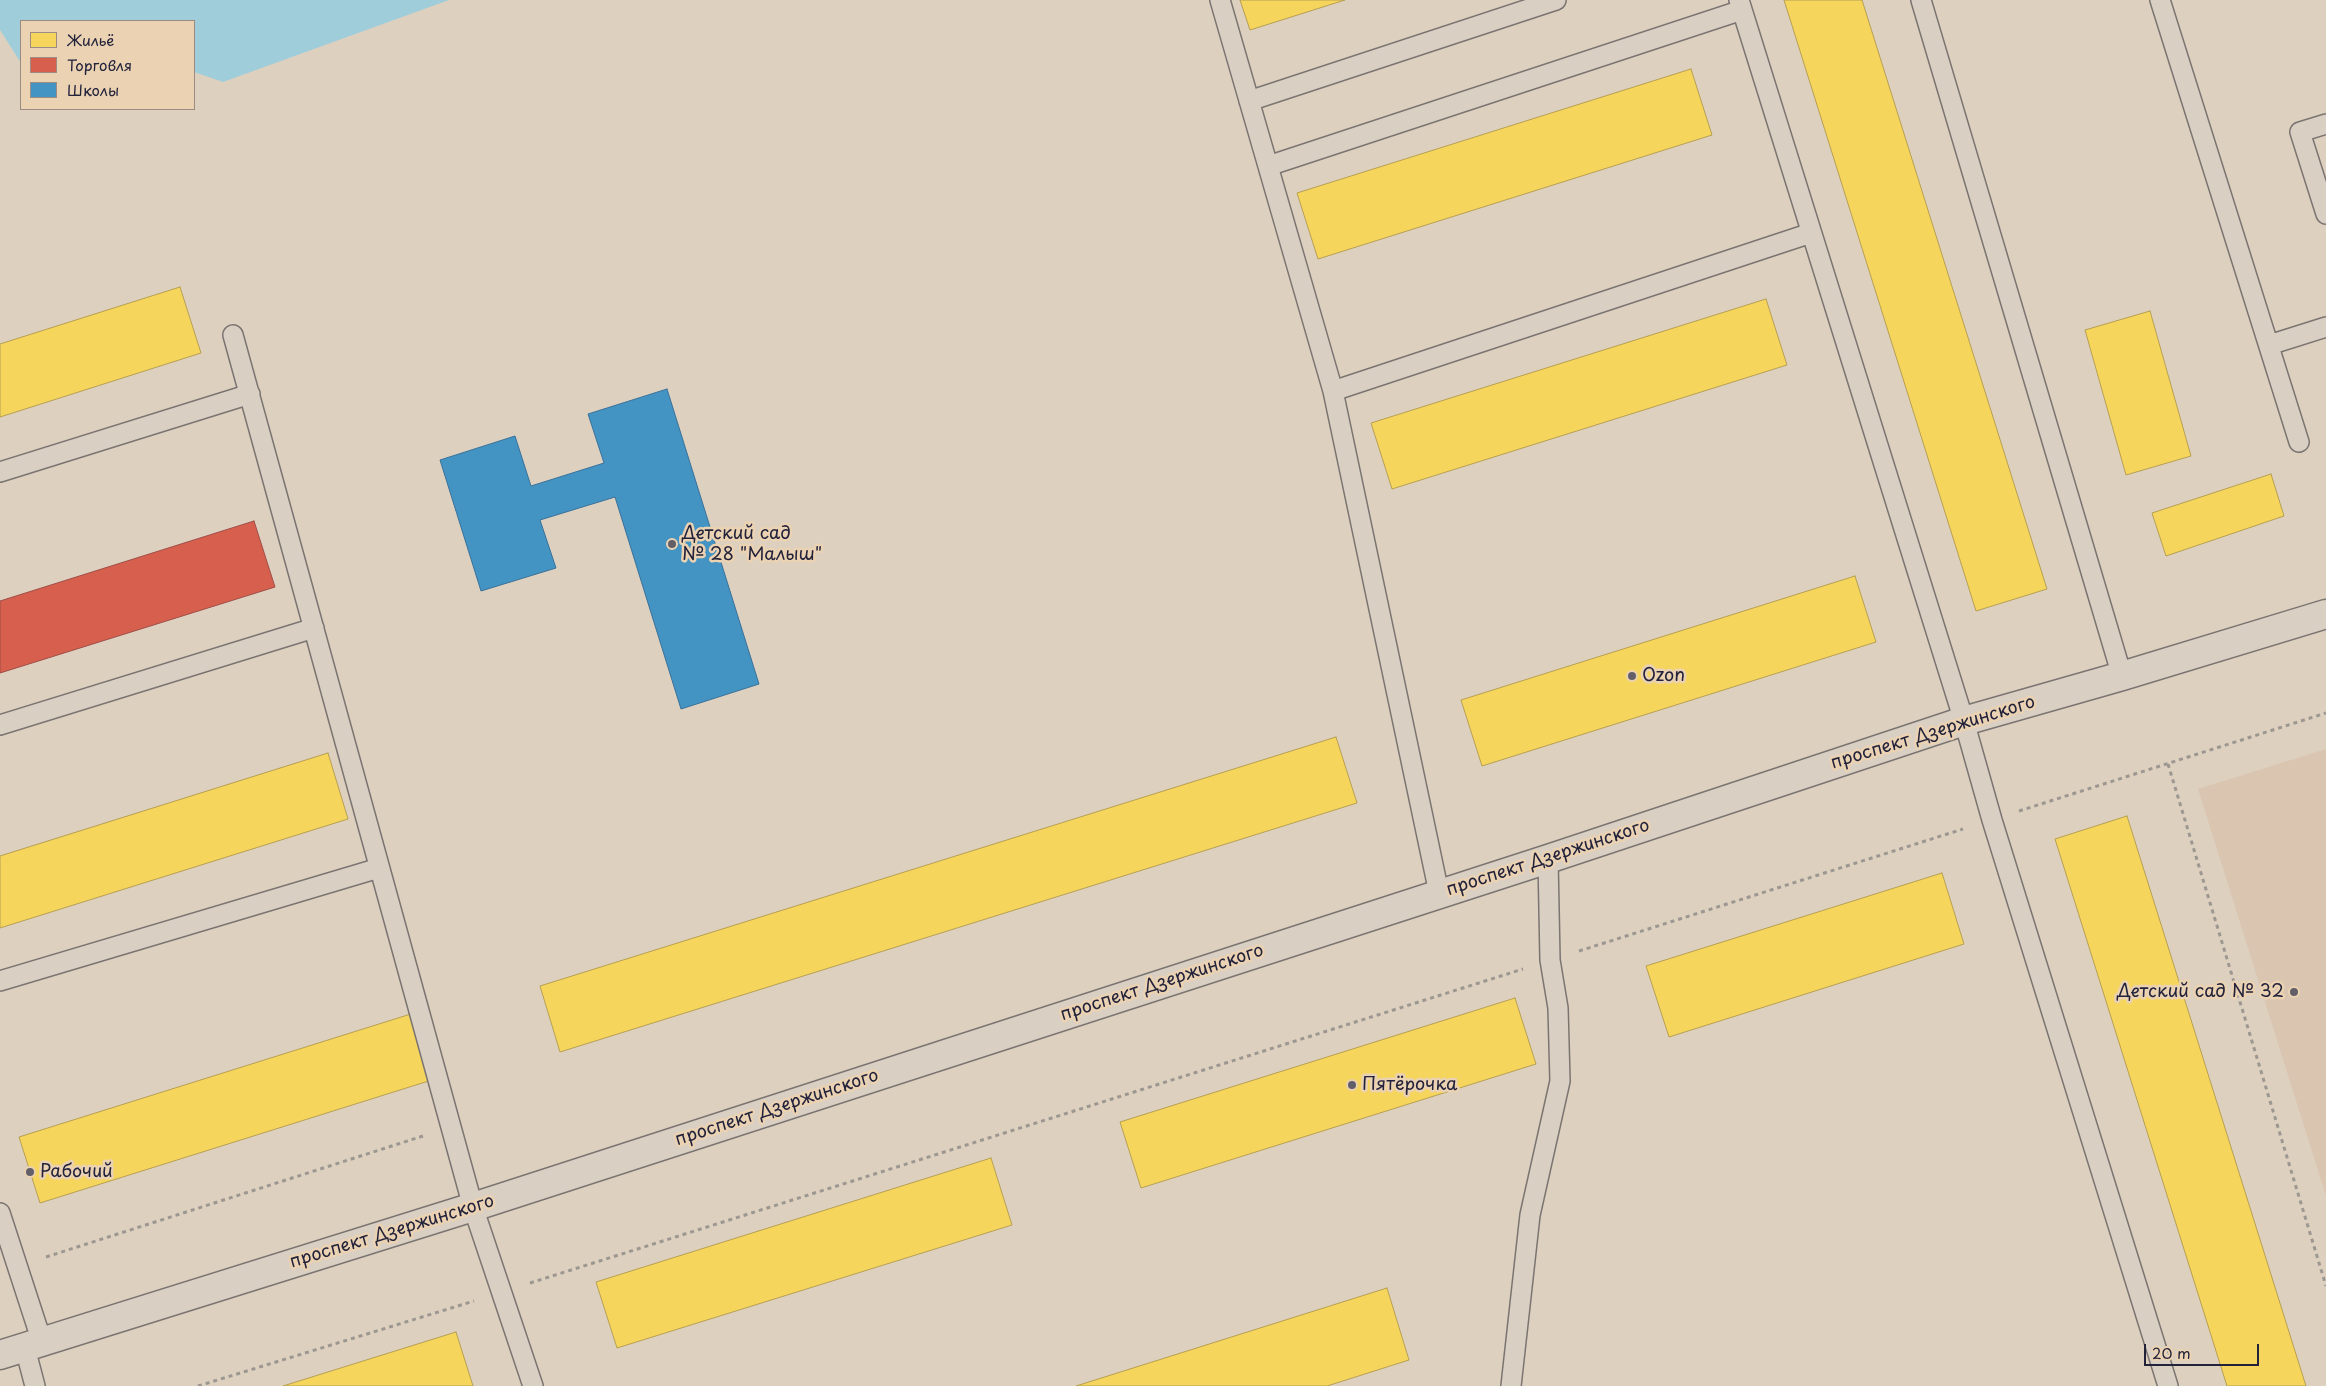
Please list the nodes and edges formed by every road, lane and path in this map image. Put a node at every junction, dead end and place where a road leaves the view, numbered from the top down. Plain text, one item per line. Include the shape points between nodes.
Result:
1 (1220, 0) edge
2 (1556, 0) edge
3 (1921, 0) edge
4 (2160, 0) edge
5 (1741, 5) edge
6 (1248, 101) junction
7 (2326, 124) edge
8 (1268, 166) junction
9 (2326, 214) edge
10 (1811, 233) junction
11 (2326, 327) edge
12 (233, 335) dead end
13 (2269, 345) junction
14 (1333, 392) junction
15 (250, 394) junction
16 (2299, 442) dead end
17 (0, 472) edge
18 (2326, 614) edge
19 (314, 628) junction
20 (2122, 676) junction
21 (2326, 713) edge
22 (1964, 721) junction
23 (0, 725) edge
24 (2168, 764) junction
25 (1992, 820) junction
26 (1548, 860) junction
27 (379, 868) junction
28 (1439, 893) junction
29 (1550, 960) junction
30 (0, 981) edge
31 (450, 1127) junction
32 (473, 1207) junction
33 (0, 1213) edge
34 (17, 1266) junction
35 (2326, 1286) edge
36 (502, 1292) junction
37 (22, 1348) edge
38 (35, 1386) edge
39 (198, 1386) edge
40 (533, 1386) edge
41 (1511, 1386) edge
42 (2168, 1386) edge

1 - 6 lane
2 - 6 lane
3 - 20 lane
4 - 13 lane
5 - 8 lane
5 - 10 lane
6 - 8 lane
7 - 9 lane via 2300,132
8 - 14 lane
10 - 14 lane
10 - 22 lane
11 - 13 lane
12 - 15 lane
13 - 16 lane
14 - 28 lane
15 - 17 lane
15 - 19 lane
18 - 20 street, проспект Дзержинского
19 - 23 lane
19 - 27 lane
20 - 22 street, проспект Дзержинского
21 - 24 path
22 - 25 lane
22 - 26 street, проспект Дзержинского
24 - 25 path
24 - 35 path
25 - 29 path
25 - 42 lane
26 - 28 street, проспект Дзержинского
26 - 29 lane
27 - 30 lane
27 - 31 lane
28 - 32 street, проспект Дзержинского
29 - 36 path
29 - 41 lane via 1558,1008 1560,1081 1530,1215
31 - 32 lane
31 - 34 path
32 - 36 lane
32 - 37 street, проспект Дзержинского
33 - 34 lane
34 - 37 lane
36 - 39 path
36 - 40 lane
37 - 38 lane

